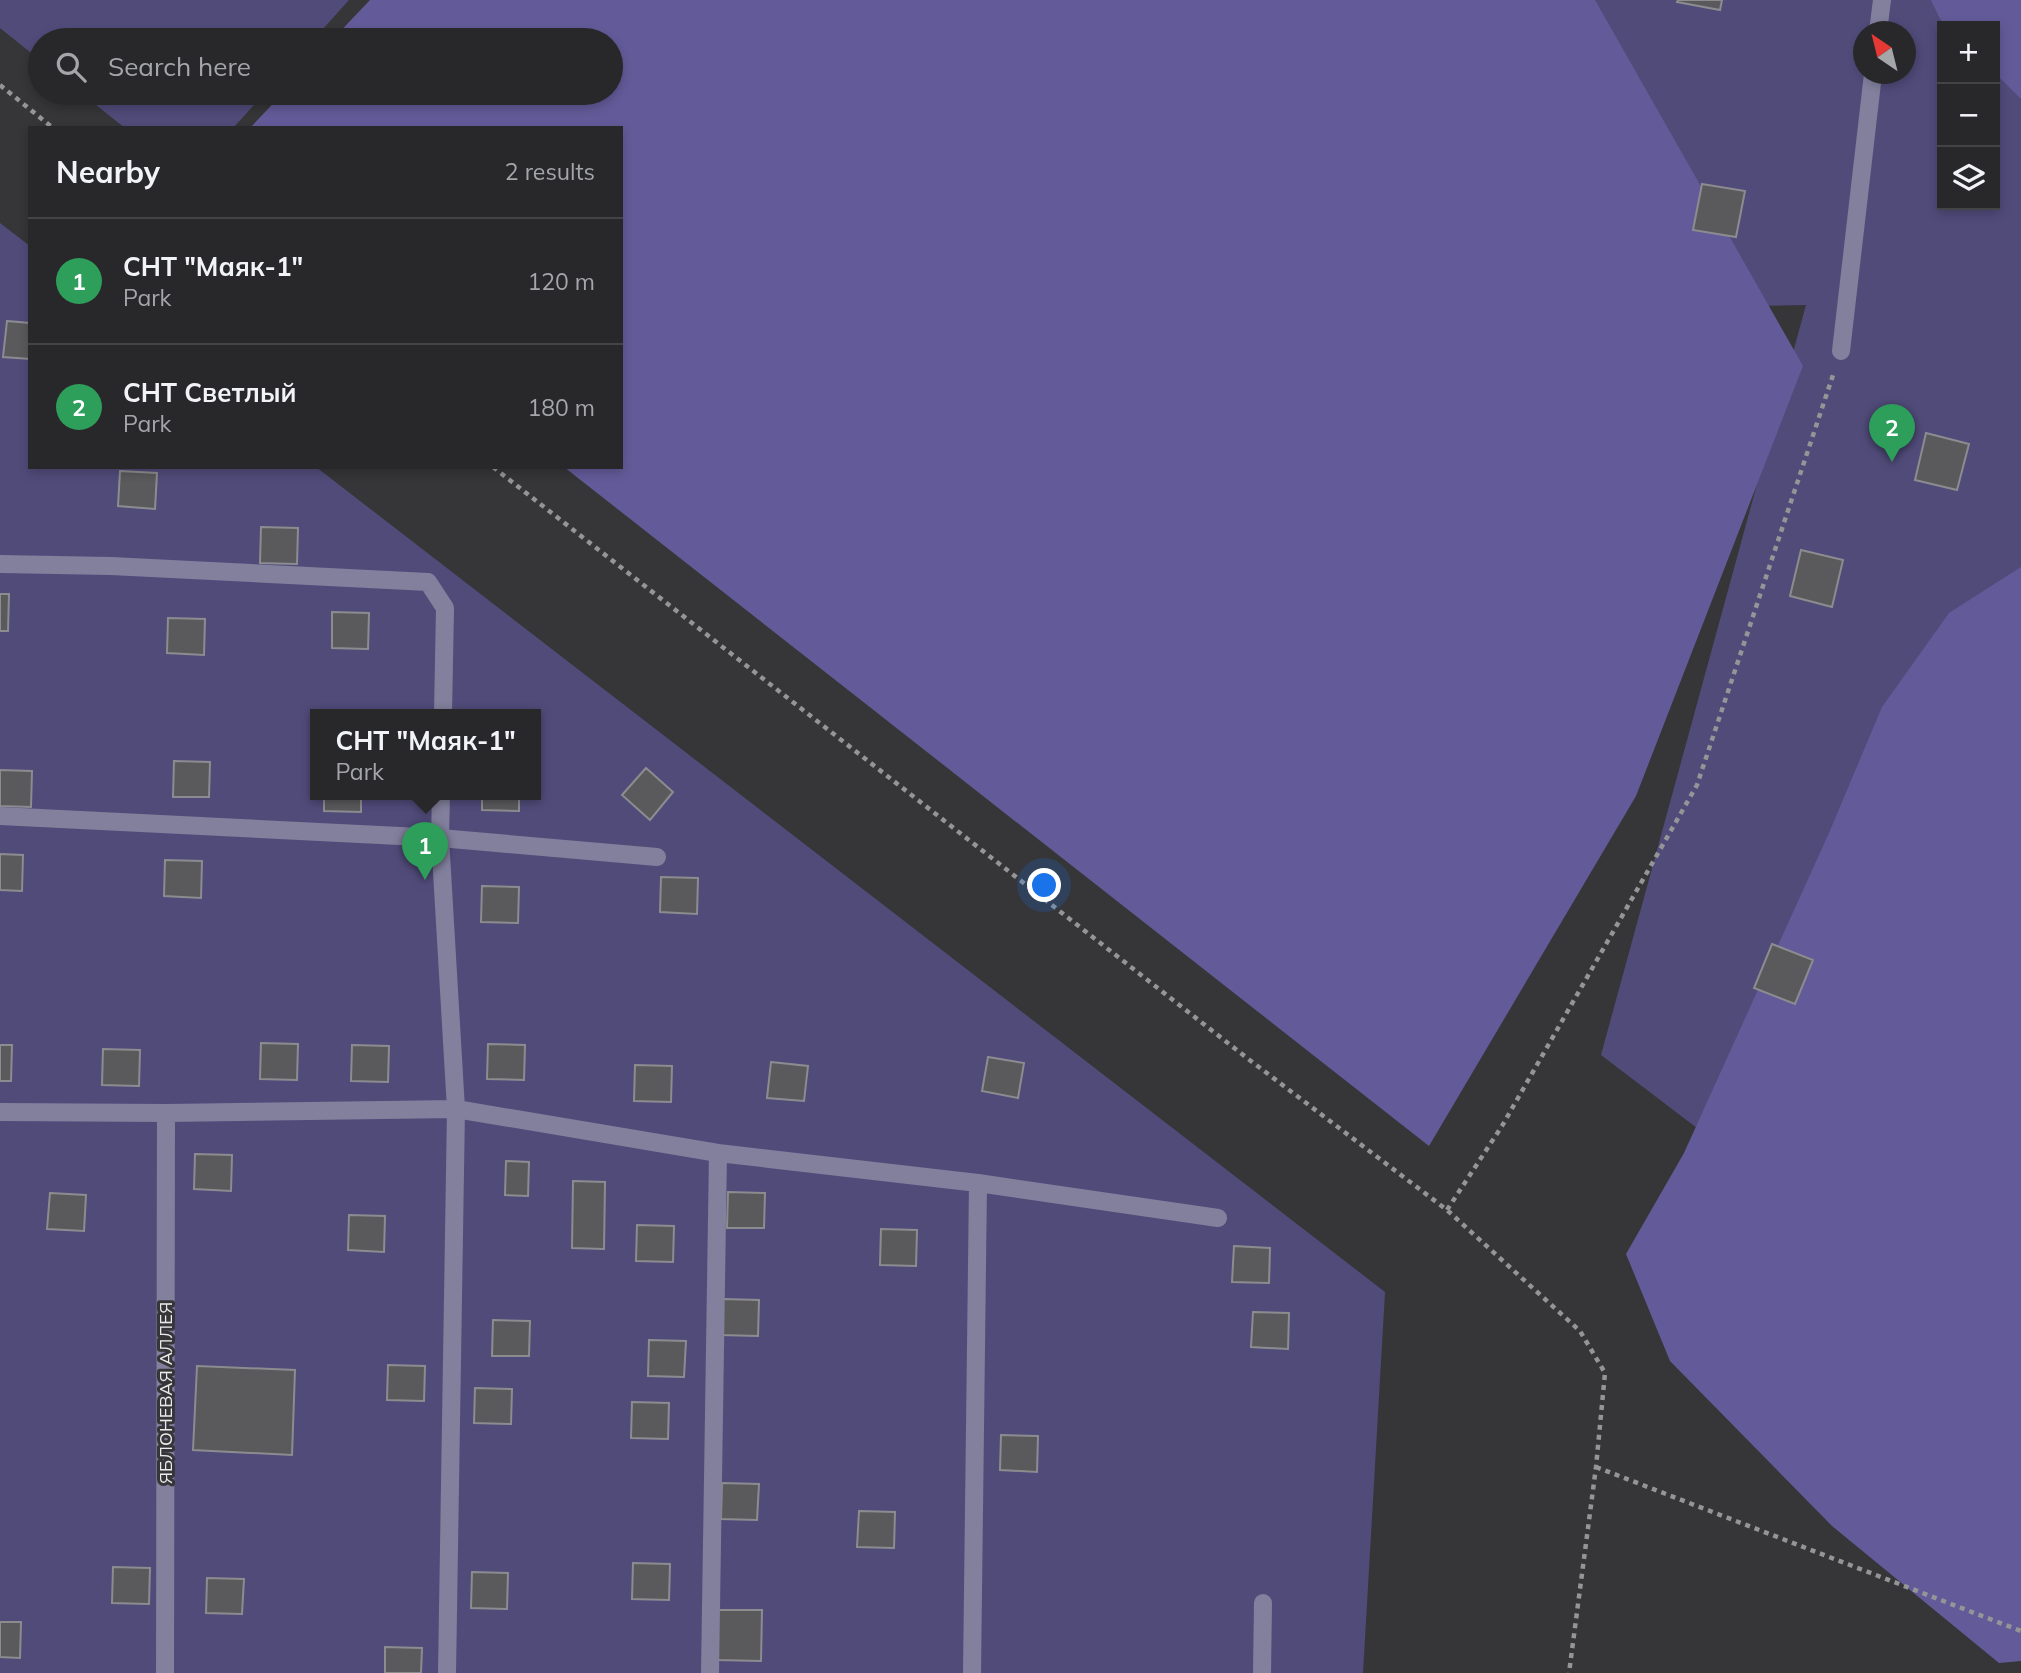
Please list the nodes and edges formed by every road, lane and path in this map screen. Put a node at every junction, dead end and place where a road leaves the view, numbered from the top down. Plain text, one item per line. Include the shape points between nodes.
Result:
1 (1882, 0) edge
2 (1879, 21) edge
3 (1872, 84) edge
4 (0, 85) edge
5 (51, 126) edge
6 (1840, 351) joint
7 (496, 469) edge
8 (0, 564) edge
9 (443, 709) edge
10 (441, 800) edge
11 (0, 816) edge
12 (440, 838) junction
13 (657, 857) dead end
14 (456, 1109) junction
15 (0, 1112) edge
16 (166, 1113) junction
17 (718, 1153) junction
18 (978, 1183) junction
19 (1447, 1210) junction
20 (1218, 1218) dead end
21 (1596, 1467) junction
22 (1263, 1603) dead end
23 (2021, 1631) edge
24 (165, 1673) edge
25 (447, 1673) edge
26 (710, 1673) edge
27 (972, 1673) edge
28 (1262, 1673) edge
29 (1569, 1673) edge

1 - 2 lane
3 - 6 lane
4 - 5 path
6 - 19 path via 1697,785 1502,1126
7 - 19 path
8 - 9 lane via 428,582 445,608
10 - 12 lane
11 - 12 lane
12 - 13 lane
12 - 14 lane
14 - 16 lane
14 - 17 lane
14 - 25 lane
15 - 16 lane
16 - 24 lane, ЯБЛОНЕВАЯ АЛЛЕЯ
17 - 18 lane
17 - 26 lane
18 - 20 lane
18 - 27 lane
19 - 21 path via 1580,1331 1605,1373
21 - 23 path
21 - 29 path
22 - 28 lane

